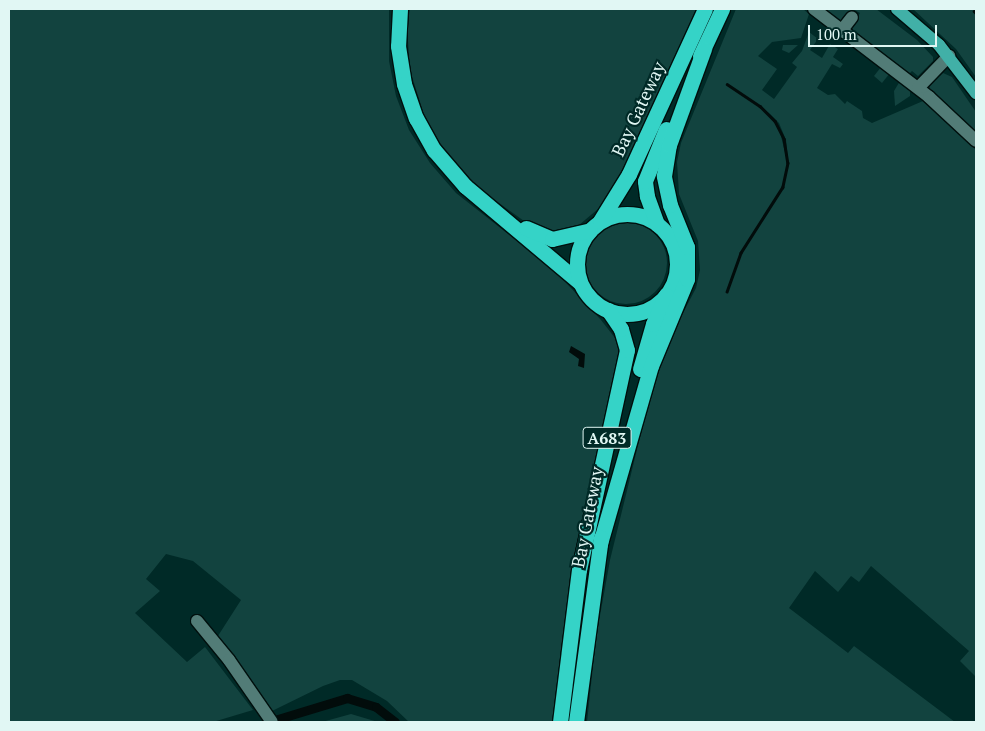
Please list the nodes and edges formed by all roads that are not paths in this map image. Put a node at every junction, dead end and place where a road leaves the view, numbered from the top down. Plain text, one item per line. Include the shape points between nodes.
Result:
1 (400, 9) edge
2 (705, 9) edge
3 (722, 9) edge
4 (814, 9) edge
5 (897, 9) edge
6 (852, 17) dead end
7 (842, 30) junction
8 (704, 49) junction
9 (949, 56) junction
10 (918, 88) junction
11 (976, 93) edge
12 (976, 141) edge
13 (477, 196) junction
14 (657, 224) junction
15 (595, 226) junction
16 (580, 283) junction
17 (666, 295) junction
18 (608, 310) junction
19 (599, 547) junction
20 (197, 621) dead end
21 (272, 722) edge
22 (560, 722) edge
23 (576, 722) edge

1 - 13 highway via 400,65 416,118 441,159
2 - 15 highway, Bay Gateway via 629,174
3 - 8 highway, Bay Gateway
4 - 7 street
5 - 9 main road
6 - 7 street
7 - 10 street
8 - 14 highway, Bay Gateway via 646,174 647,196
8 - 19 highway via 669,145 664,176 670,205 686,247 687,279 651,366
9 - 10 street
9 - 11 main road
10 - 12 street
13 - 15 highway via 543,236 563,238
13 - 16 highway
14 - 15 highway via 629,214
14 - 17 highway via 676,252 676,275
15 - 16 highway via 579,250 577,272
16 - 18 highway via 591,299
17 - 18 highway via 639,312
17 - 19 highway, Bay Gateway / A683 via 641,365
18 - 22 highway, Bay Gateway / A683 via 621,329 627,350 580,570
19 - 23 highway, Bay Gateway / A683
20 - 21 street

